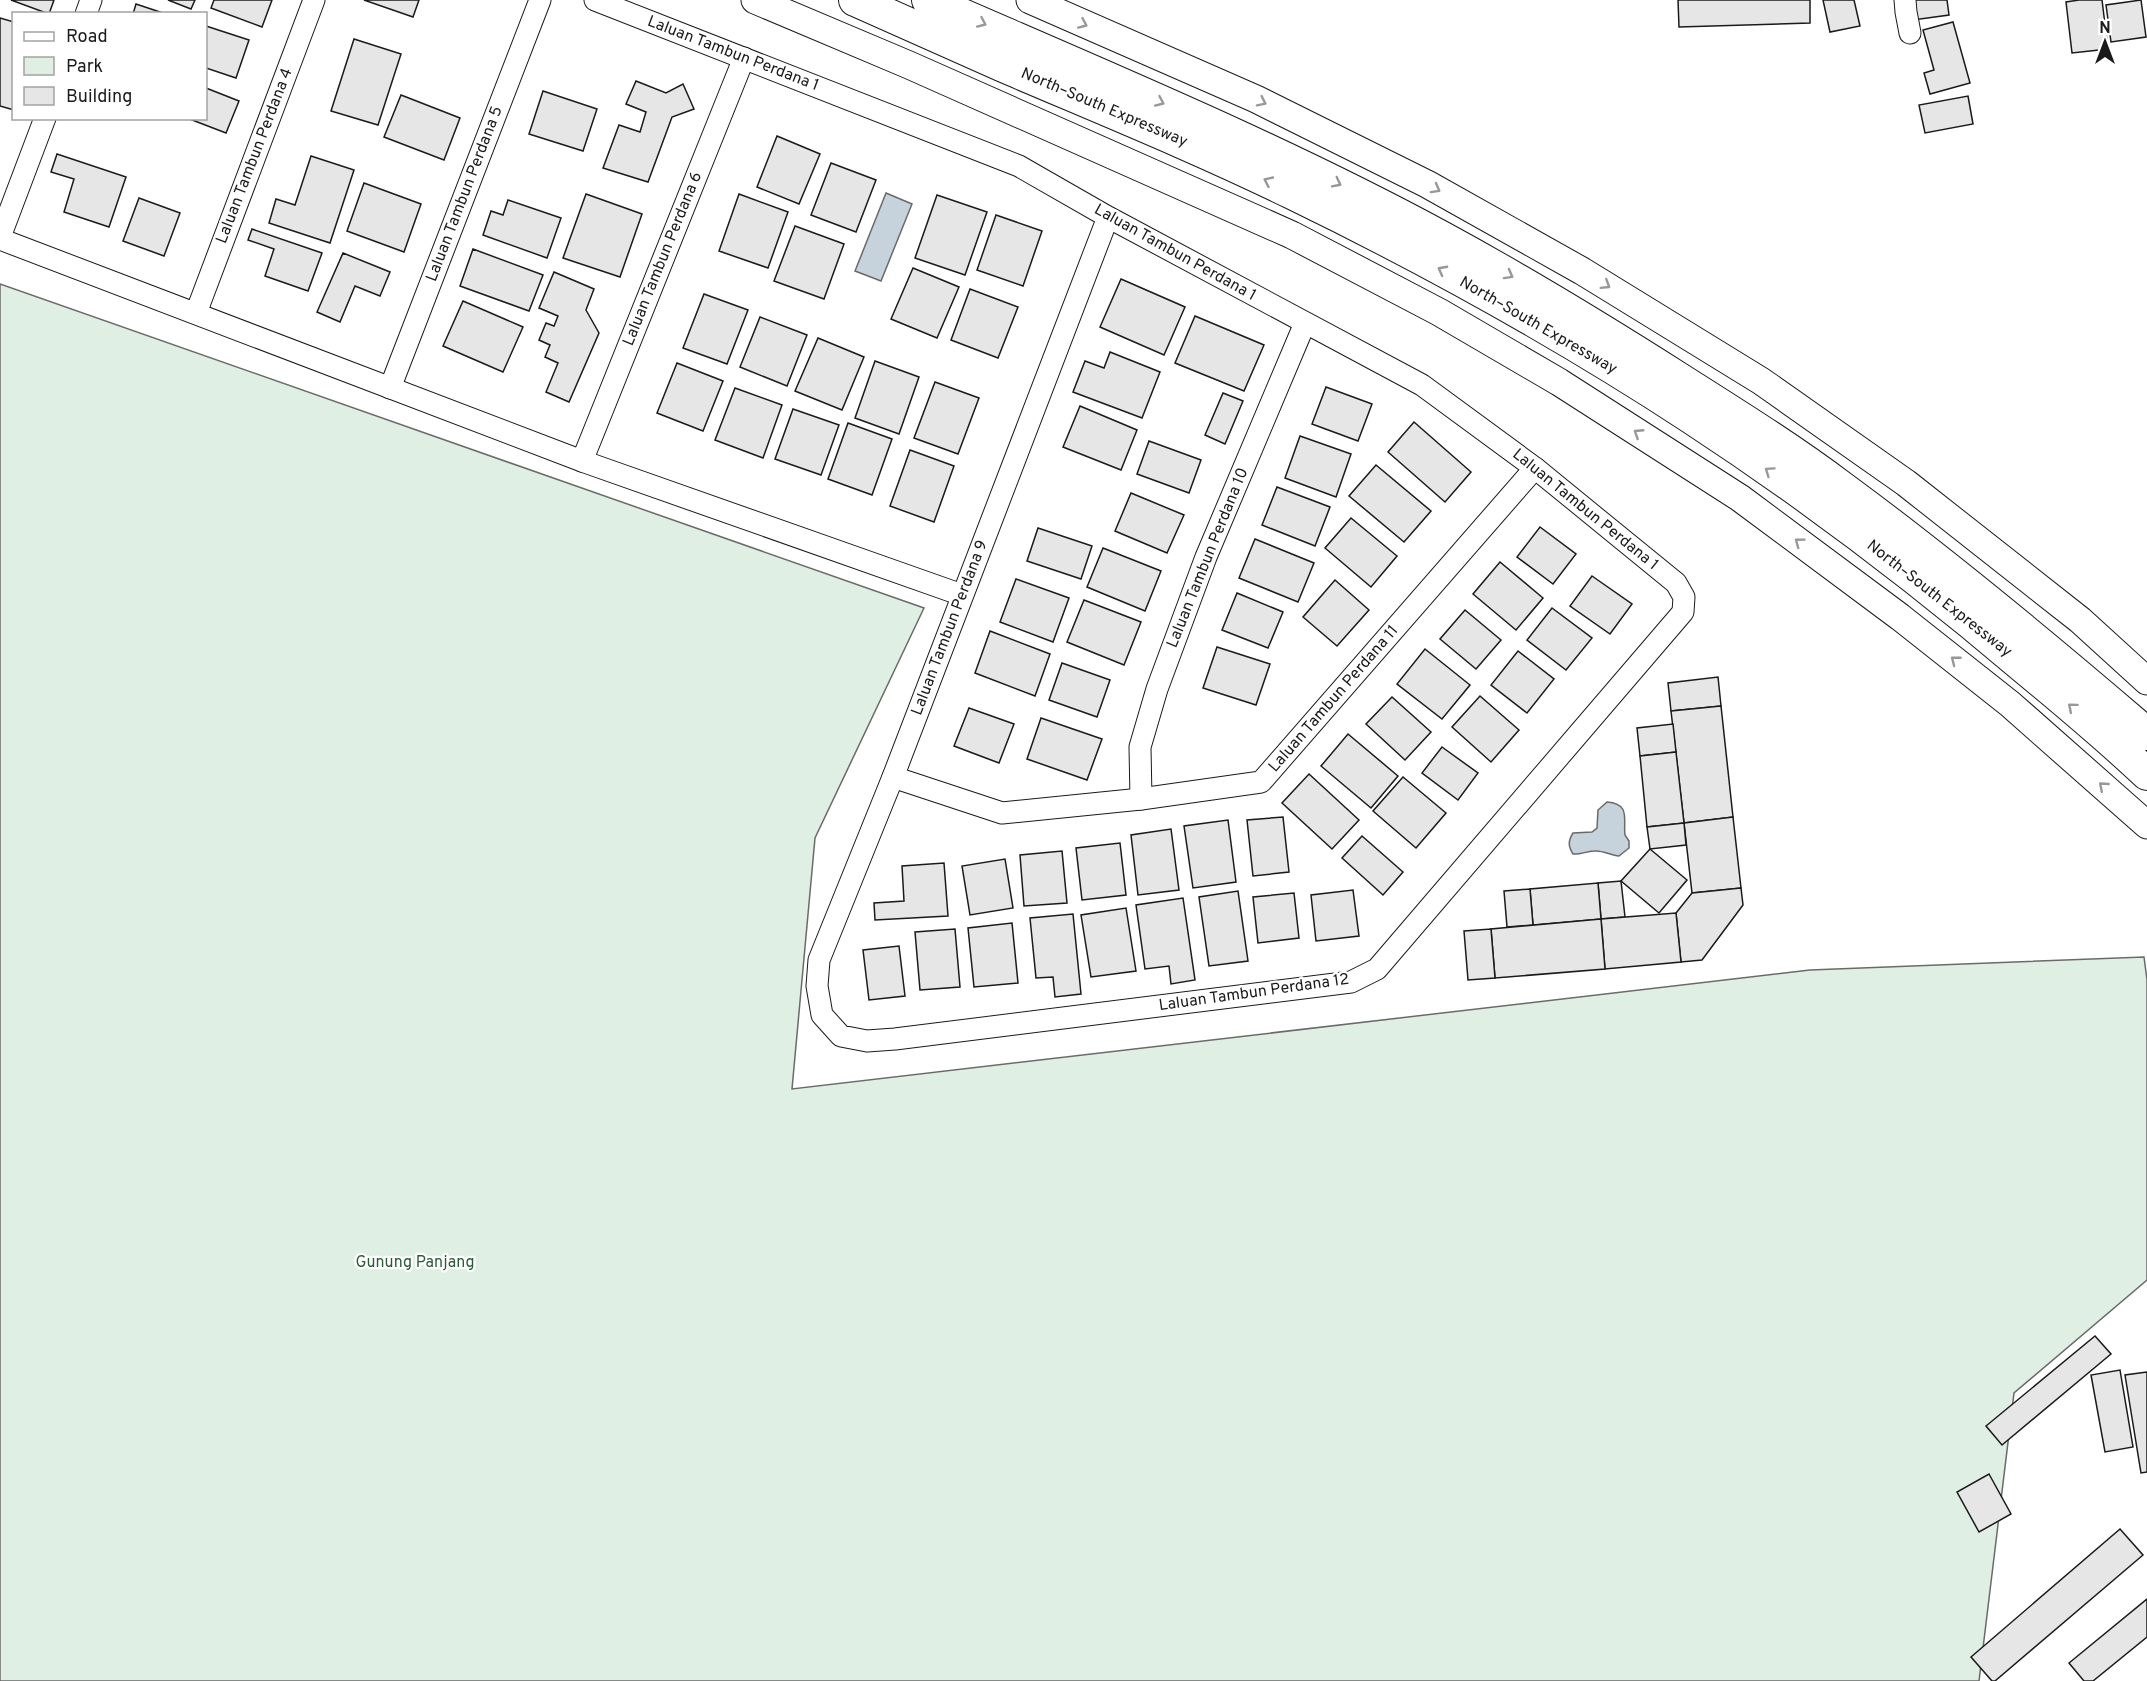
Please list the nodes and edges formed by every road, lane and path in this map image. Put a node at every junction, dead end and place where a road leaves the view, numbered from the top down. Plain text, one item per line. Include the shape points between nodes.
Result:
1 (314, 0) edge
2 (540, 0) edge
3 (595, 0) edge
4 (755, 0) edge
5 (855, 0) edge
6 (928, 0) edge
7 (1030, 0) edge
8 (1905, 0) edge
9 (1910, 33) dead end
10 (744, 58) junction
11 (44, 120) edge
12 (1108, 218) junction
13 (0, 238) edge
14 (196, 313) junction
15 (1305, 324) junction
16 (390, 388) junction
17 (582, 461) junction
18 (1535, 468) junction
19 (962, 595) junction
20 (1683, 612) joint
21 (2147, 681) edge
22 (2147, 734) edge
23 (2147, 774) edge
24 (893, 777) junction
25 (1141, 799) junction
26 (2147, 825) edge
27 (841, 1036) joint

1 - 14 street, Laluan Tambun Perdana 4
2 - 16 street, Laluan Tambun Perdana 5
3 - 10 street, Laluan Tambun Perdana 1
26 -> 4 main road via 2010,704 1900,617 1740,498 1559,382 1439,312 1292,235
23 -> 5 highway, North–South Expressway via 1970,622 1829,513 1692,418 1572,344 1295,194 1199,148
6 -> 22 highway, North–South Expressway via 1316,172 1443,238 1596,326 1837,484 2042,643
7 -> 21 main road via 1256,99 1427,184 1582,271 1761,381 1906,483 2080,620
8 - 9 street
10 - 12 street, Laluan Tambun Perdana 1 via 1019,166
10 - 17 street, Laluan Tambun Perdana 6
11 - 13 street
12 - 15 street, Laluan Tambun Perdana 1
12 - 19 street, Laluan Tambun Perdana 9
13 - 14 street
14 - 16 street
15 - 18 street, Laluan Tambun Perdana 1 via 1422,385
15 - 25 street, Laluan Tambun Perdana 10 via 1206,557 1157,689 1140,747
16 - 17 street
17 - 19 street
18 - 20 street, Laluan Tambun Perdana 1 via 1676,583 1684,597
18 - 25 street, Laluan Tambun Perdana 11 via 1261,782
19 - 24 street, Laluan Tambun Perdana 9
20 - 27 street, Laluan Tambun Perdana 12 via 1377,969 1351,982 895,1039 867,1041
24 - 25 street, Laluan Tambun Perdana 11 via 1002,813
24 - 27 street, Laluan Tambun Perdana 9 via 819,960 817,986 822,1015

